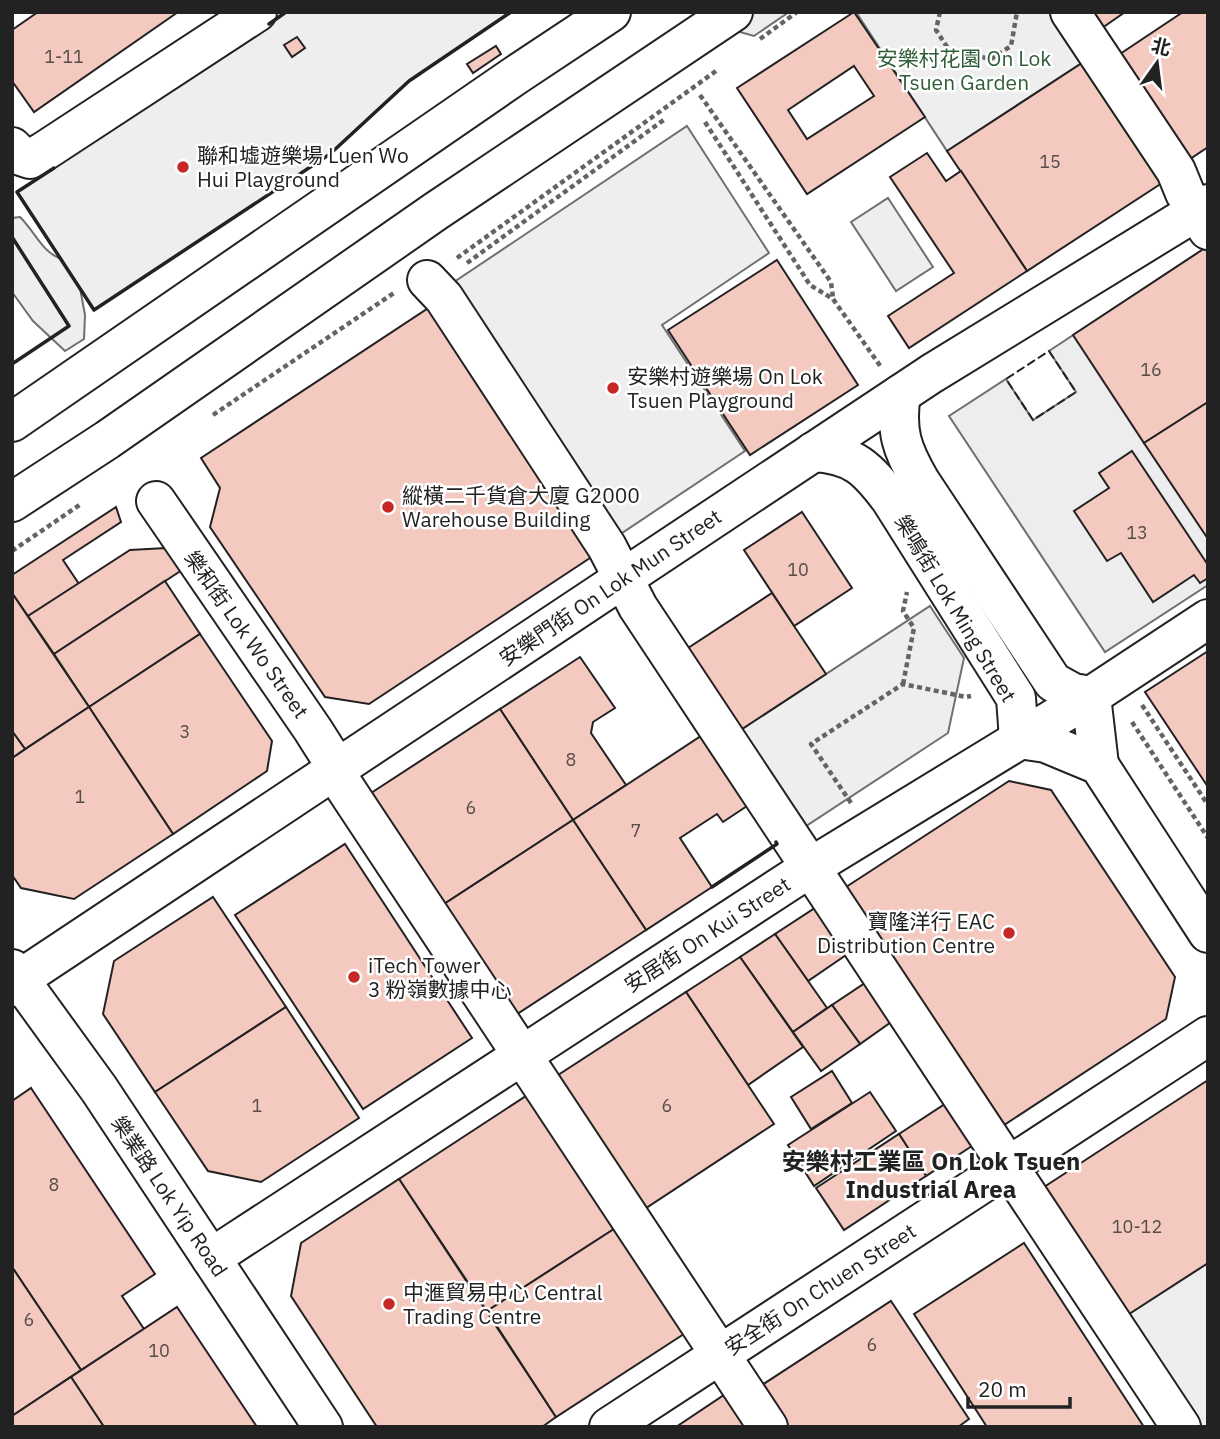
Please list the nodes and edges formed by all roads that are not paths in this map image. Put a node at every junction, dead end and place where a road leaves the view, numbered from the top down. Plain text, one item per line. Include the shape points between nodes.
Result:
1 (611, 12) edge
2 (733, 12) edge
3 (1070, 12) edge
4 (252, 14) edge
5 (28, 149) edge
6 (1204, 215) edge
7 (427, 280) dead end
8 (901, 394) junction
9 (12, 422) edge
10 (813, 452) junction
11 (12, 502) edge
12 (156, 502) dead end
13 (625, 578) junction
14 (1208, 619) edge
15 (1101, 689) junction
16 (1019, 739) junction
17 (1099, 765) junction
18 (335, 770) junction
19 (810, 867) junction
20 (1208, 933) edge
21 (15, 978) edge
22 (1208, 1036) edge
23 (522, 1055) junction
24 (1009, 1166) junction
25 (211, 1258) junction
26 (720, 1354) junction
27 (323, 1427) edge
28 (609, 1427) edge
29 (768, 1427) edge
30 (1181, 1427) edge

1 - 9 street
2 - 11 street
3 - 6 street via 1176,171 1185,193
4 - 5 street
6 - 8 street, 安樂門街 On Lok Mun Street
7 - 13 street via 444,298
8 - 10 street, 安樂門街 On Lok Mun Street
8 - 15 street, 樂鳴街 Lok Ming Street via 899,435 908,461 1053,682 1073,693
10 - 13 street, 安樂門街 On Lok Mun Street
10 - 16 street, 樂鳴街 Lok Ming Street via 848,457 863,466 891,500 1016,698
12 - 18 street, 樂和街 Lok Wo Street via 313,730
13 - 18 street, 安樂門街 On Lok Mun Street
13 - 19 street via 638,607
14 - 15 street, 安居街 On Kui Street
15 - 16 street, 安居街 On Kui Street
15 - 17 street
16 - 17 street via 1046,743
16 - 19 street, 安居街 On Kui Street
17 - 20 street
18 - 21 street, 安樂門街 On Lok Mun Street
18 - 23 street, 樂和街 Lok Wo Street
19 - 23 street, 安居街 On Kui Street
19 - 24 street
21 - 25 street, 樂業路 Lok Yip Road via 99,1089
22 - 24 street, 安全街 On Chuen Street
23 - 25 street, 安居街 On Kui Street
23 - 26 street, 樂和街 Lok Wo Street
24 - 26 street, 安全街 On Chuen Street
24 - 30 street
25 - 27 street, 樂業路 Lok Yip Road
26 - 28 street, 安全街 On Chuen Street
26 - 29 street, 樂和街 Lok Wo Street

